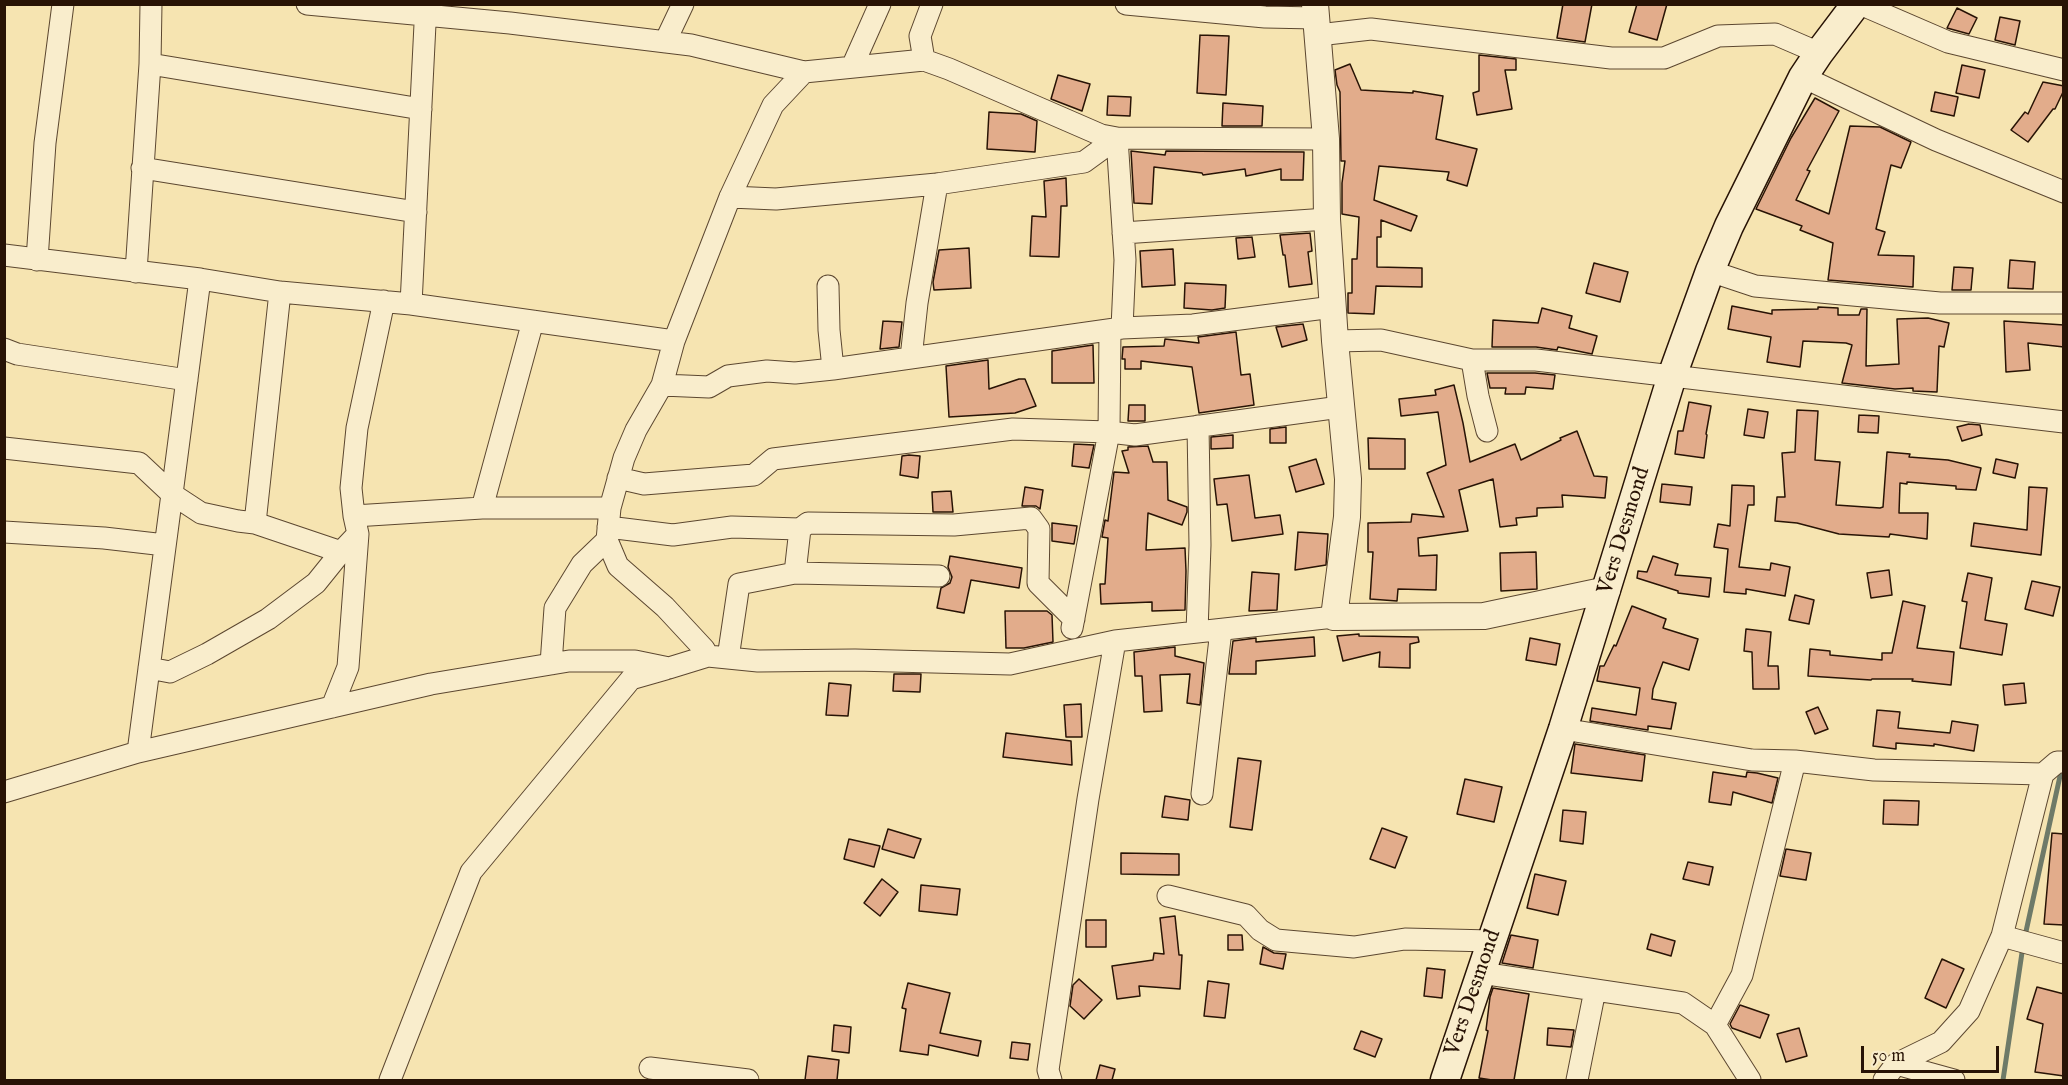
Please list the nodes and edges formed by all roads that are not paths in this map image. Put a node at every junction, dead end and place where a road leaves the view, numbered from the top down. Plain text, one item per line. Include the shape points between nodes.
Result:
1 (63, 4) edge
2 (152, 4) edge
3 (307, 4) edge
4 (683, 4) edge
5 (880, 4) edge
6 (932, 4) edge
7 (1126, 4) edge
8 (1858, 4) edge
9 (426, 10) edge
10 (508, 14) edge
11 (1316, 19) edge
12 (665, 42) junction
13 (1819, 53) junction
14 (924, 60) junction
15 (150, 64) junction
16 (852, 67) junction
17 (2064, 70) edge
18 (804, 72) junction
19 (1803, 77) junction
20 (421, 109) junction
21 (1117, 138) junction
22 (1326, 139) junction
23 (142, 168) junction
24 (937, 184) junction
25 (2064, 192) edge
26 (730, 197) junction
27 (416, 212) junction
28 (1327, 219) junction
29 (1123, 233) junction
30 (4, 255) edge
31 (37, 260) junction
32 (1710, 271) junction
33 (136, 272) junction
34 (200, 279) junction
35 (828, 286) dead end
36 (280, 292) junction
37 (384, 301) junction
38 (2064, 303) edge
39 (411, 304) junction
40 (1333, 307) junction
41 (533, 321) junction
42 (1116, 329) junction
43 (674, 341) junction
44 (1335, 341) junction
45 (4, 349) edge
46 (911, 358) junction
47 (1472, 360) junction
48 (834, 369) junction
49 (1672, 376) junction
50 (187, 380) junction
51 (662, 385) junction
52 (1340, 407) junction
53 (2064, 422) edge
54 (1198, 426) junction
55 (1487, 430) dead end
56 (1109, 432) junction
57 (4, 448) edge
58 (618, 478) junction
59 (172, 494) junction
60 (482, 508) junction
61 (255, 523) junction
62 (356, 525) junction
63 (608, 525) junction
64 (800, 529) junction
65 (4, 532) edge
66 (165, 545) junction
67 (341, 552) junction
68 (795, 573) junction
69 (939, 576) dead end
70 (1607, 590) junction
71 (1334, 617) junction
72 (1074, 618) junction
73 (1221, 630) junction
74 (1197, 632) junction
75 (1115, 641) junction
76 (1068, 650) junction
77 (718, 657) junction
78 (551, 664) junction
79 (149, 668) junction
80 (669, 668) junction
81 (333, 707) junction
82 (1563, 729) junction
83 (138, 752) junction
84 (1795, 761) junction
85 (2054, 766) edge
86 (4, 792) edge
87 (1202, 794) dead end
88 (1168, 896) dead end
89 (2016, 940) junction
90 (1492, 941) junction
91 (2064, 953) edge
92 (1481, 973) junction
93 (1595, 990) junction
94 (1715, 1025) junction
95 (650, 1068) dead end
96 (1890, 1072) edge
97 (725, 1079) edge
98 (390, 1080) edge
99 (748, 1080) edge
100 (1051, 1080) edge
101 (1445, 1080) edge
102 (1577, 1080) edge
103 (1750, 1080) edge
104 (1954, 1080) edge

1 - 31 street via 45,143
2 - 15 street
3 - 9 street
4 - 12 street
5 - 16 street
6 - 14 street via 920,36
7 - 11 street
8 - 13 main road, Vers Desmond
8 - 17 street via 1948,42
9 - 10 street
9 - 20 street
10 - 12 street
11 - 13 street via 1611,58 1664,58 1718,36 1775,33
11 - 22 street
12 - 18 street
13 - 19 main road, Vers Desmond
14 - 16 street
14 - 21 street via 1101,135
15 - 20 street
15 - 23 street
16 - 18 street
18 - 26 street via 773,105
19 - 25 street via 1936,140
19 - 32 main road, Vers Desmond
20 - 27 street
21 - 22 street
21 - 24 street via 1084,162
21 - 29 street
22 - 28 street
23 - 27 street
23 - 33 street
24 - 26 street via 776,199
24 - 46 street
26 - 43 street
27 - 39 street
28 - 29 street
28 - 40 street
29 - 42 street via 1125,260
30 - 31 street
31 - 33 street
32 - 38 street via 1755,286 1929,302
32 - 49 main road, Vers Desmond
33 - 34 street
34 - 36 street
34 - 50 street
35 - 48 street
36 - 37 street
36 - 61 street
37 - 39 street
37 - 62 street via 357,428 351,488
39 - 41 street
40 - 42 street via 1193,325
40 - 44 street
41 - 43 street
41 - 60 street
42 - 46 street
42 - 56 street
43 - 51 street
44 - 47 street via 1380,340
44 - 52 street
45 - 50 street
46 - 48 street
47 - 49 street via 1536,360
47 - 55 street
48 - 51 street via 728,376 709,387
49 - 53 street
49 - 70 main road, Vers Desmond
50 - 59 street
51 - 58 street via 636,430
52 - 54 street
52 - 71 street via 1348,479
54 - 56 street via 1135,435
54 - 74 street
56 - 58 street via 1013,429 773,459 754,475 644,484
56 - 72 street
57 - 59 street via 139,463
58 - 63 street
59 - 61 street via 201,513
59 - 66 street
60 - 62 street
60 - 63 street
61 - 67 street
62 - 67 street
62 - 81 street via 348,667
63 - 64 street via 673,535 732,527
63 - 77 street via 618,566 704,650
63 - 78 street via 555,608
64 - 68 street
64 - 72 street via 808,523 954,525 1031,518 1039,529 1038,582
65 - 66 street
66 - 79 street
67 - 79 street via 316,583 268,620 170,672
68 - 69 street
68 - 77 street via 739,584
70 - 71 street via 1484,615
70 - 82 main road, Vers Desmond
71 - 73 street
72 - 76 street
73 - 74 street
73 - 87 street
74 - 75 street
75 - 76 street
75 - 100 street via 1048,1070
76 - 77 street via 1010,664 758,661
77 - 80 street
78 - 80 street via 635,662
78 - 81 street via 431,684
79 - 83 street
80 - 98 street via 631,679 471,872
81 - 83 street
82 - 84 street via 1752,760
82 - 90 main road, Vers Desmond
83 - 86 street
84 - 85 street via 1874,770
84 - 94 street via 1742,975
85 - 89 street
88 - 90 street via 1246,915 1276,940 1354,947 1405,939
89 - 91 street
89 - 96 street via 1969,1011 1941,1042
90 - 92 main road, Vers Desmond
92 - 93 street
92 - 101 main road, Vers Desmond
93 - 94 street via 1683,1004
93 - 102 street
94 - 103 street
95 - 97 street
96 - 104 street
97 - 99 street

